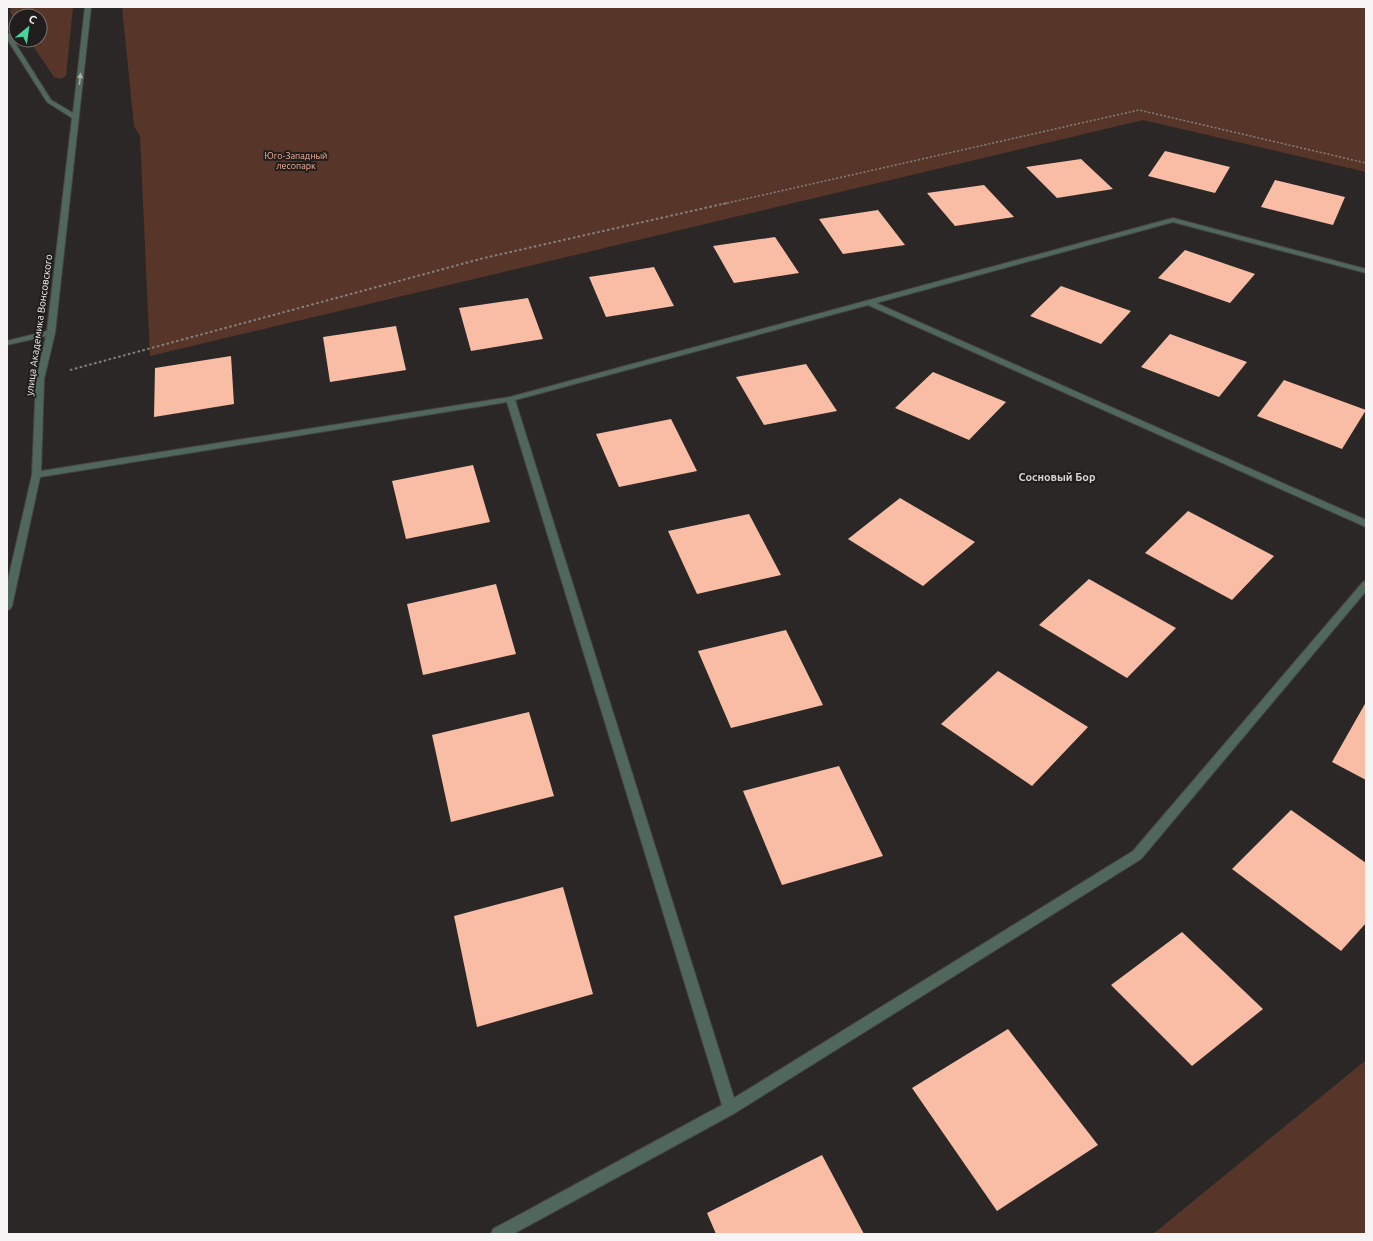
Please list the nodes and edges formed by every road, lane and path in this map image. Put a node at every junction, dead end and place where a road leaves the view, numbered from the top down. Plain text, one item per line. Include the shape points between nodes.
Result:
1 (88, 7) edge
2 (7, 35) edge
3 (75, 117) junction
4 (1366, 163) edge
5 (1366, 271) edge
6 (870, 303) junction
7 (51, 333) junction
8 (7, 343) edge
9 (40, 379) junction
10 (510, 400) junction
11 (36, 475) junction
12 (1366, 524) edge
13 (1366, 584) edge
14 (7, 606) edge
15 (730, 1108) junction
16 (498, 1234) edge

3 -> 1 street, улица Академика Вонсовского
2 - 3 street via 49,101
3 - 7 street, улица Академика Вонсовского
4 - 9 path via 1139,110 484,258
5 - 6 street via 1173,220
6 - 10 street
6 - 12 street
7 - 8 street
7 - 9 street, улица Академика Вонсовского
9 - 11 street, улица Академика Вонсовского
10 - 11 street
10 - 15 street
11 - 14 street, улица Академика Вонсовского
13 - 15 street via 1137,855
15 - 16 street

